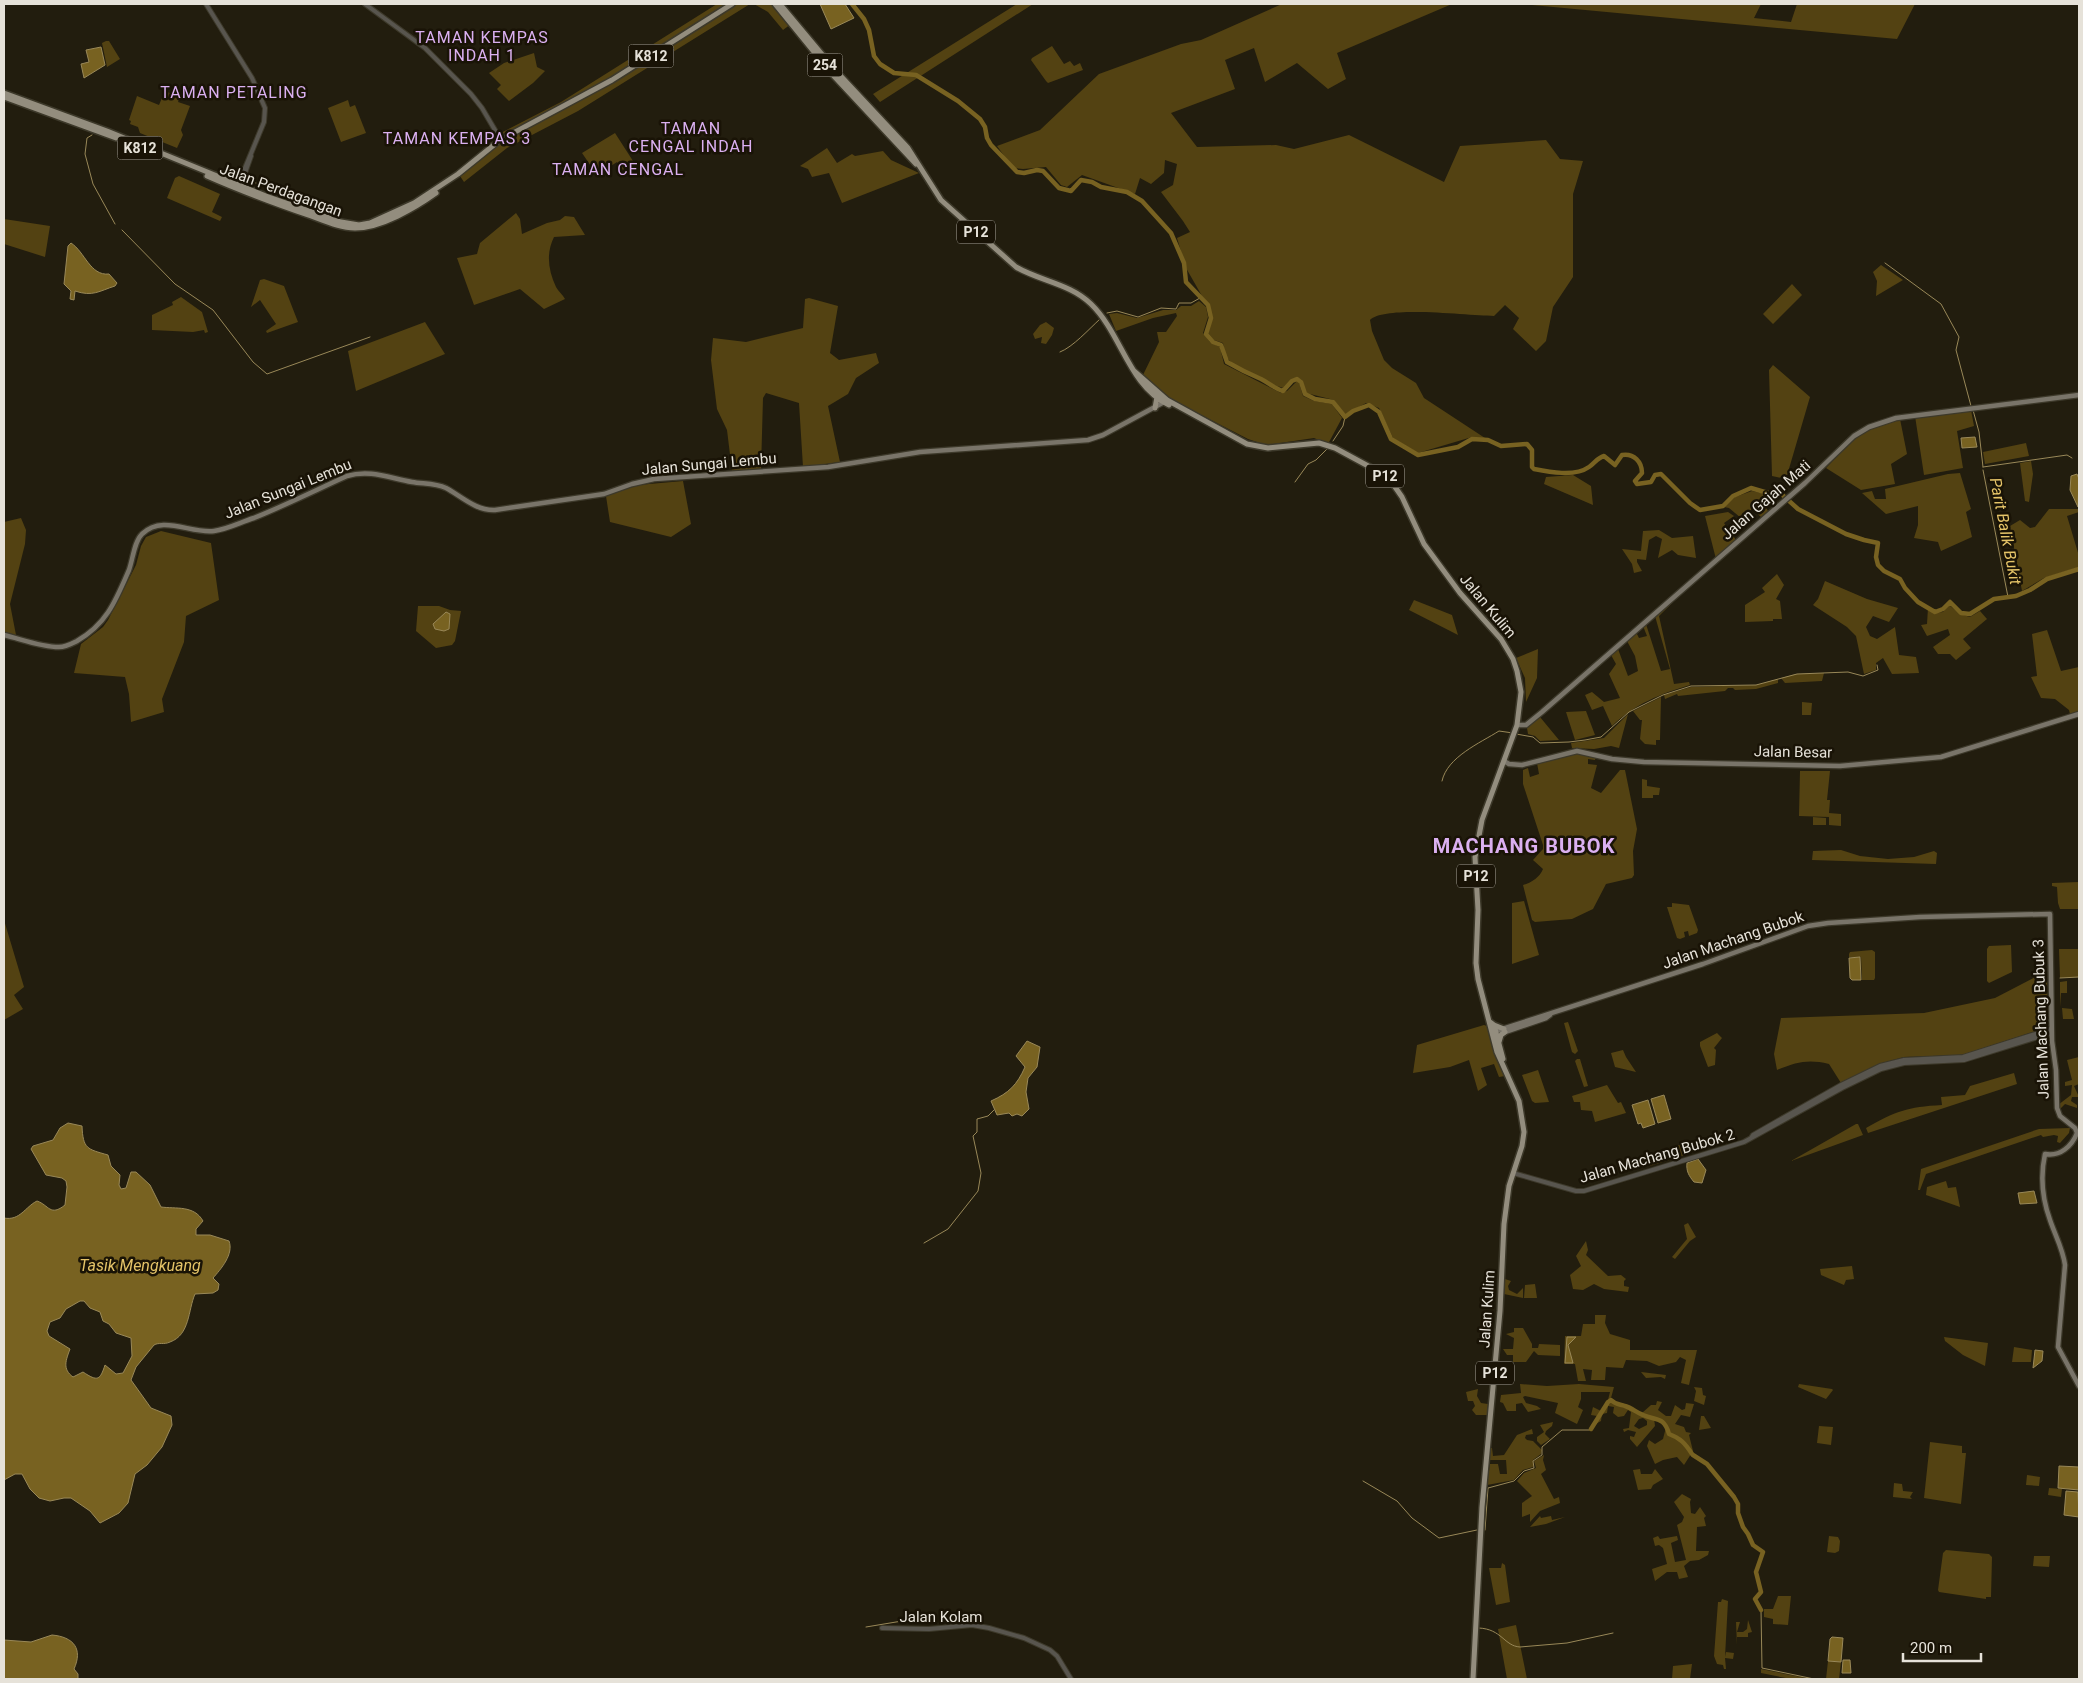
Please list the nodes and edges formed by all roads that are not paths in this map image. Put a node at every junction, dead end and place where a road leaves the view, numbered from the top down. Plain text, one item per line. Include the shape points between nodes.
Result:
1 (206, 4) edge
2 (365, 4) edge
3 (732, 4) edge
4 (775, 4) edge
5 (780, 4) edge
6 (4, 93) edge
7 (4, 97) edge
8 (501, 141) junction
9 (923, 171) junction
10 (238, 188) junction
11 (1134, 371) junction
12 (2079, 395) edge
13 (1157, 397) junction
14 (1166, 401) junction
15 (1155, 408) junction
16 (4, 635) edge
17 (2079, 714) edge
18 (1515, 731) junction
19 (1504, 760) junction
20 (2050, 914) joint
21 (1492, 1024) junction
22 (1504, 1030) junction
23 (2051, 1031) junction
24 (1494, 1034) junction
25 (1499, 1043) junction
26 (1504, 1067) junction
27 (1513, 1173) junction
28 (2079, 1386) edge
29 (882, 1628) dead end
30 (1071, 1679) edge
31 (1473, 1679) edge

1 - 10 street via 252,78 265,108 265,119
2 - 8 street via 432,54 476,100
3 - 8 main road, Jalan Perdagangan / K812 via 587,95
4 - 9 main road, 254 via 832,74
5 - 9 main road, 254 via 902,142
6 - 10 main road, Jalan Perdagangan / K812 via 107,131
7 - 10 main road, Jalan Perdagangan / K812
8 - 10 main road, Jalan Perdagangan / K812 via 416,207 363,228 340,226
9 - 11 main road, Jalan Kulim / P12 via 946,205 1016,267 1060,285 1088,301 1104,319
11 - 13 main road, Jalan Kulim / P12
11 - 14 main road, Jalan Kulim / P12
12 - 18 main road, Jalan Gajah Mati via 1896,418 1869,427 1854,436 1790,497 1532,721
13 - 14 main road, Jalan Kulim / P12
13 - 15 main road
14 - 15 main road, Jalan Sungai Lembu
14 - 18 main road, Jalan Kulim / P12 via 1256,447 1278,448 1315,442 1374,468 1387,478 1402,497 1424,544 1508,650 1520,685
15 - 16 main road, Jalan Sungai Lembu via 1088,440 920,452 803,469 654,479 604,494 495,510 477,506 434,484 410,482 378,473 357,473 279,508 214,531 171,524 142,534 107,615 95,629 71,644 57,647
17 - 19 main road, Jalan Besar via 1941,756 1856,765 1644,762 1578,751 1517,766
18 - 19 main road, Jalan Kulim / P12
19 - 21 main road, Jalan Kulim / P12 via 1482,820 1475,853 1476,963 1479,986
20 - 22 main road, Jalan Machang Bubok via 1920,917 1819,924
20 - 23 main road, Jalan Machang Bubuk 3
21 - 22 main road
21 - 24 main road, Jalan Kulim / P12
22 - 24 main road, Jalan Machang Bubok
22 - 25 main road
23 - 27 street, Jalan Machang Bubok 2 via 1963,1057 1904,1060 1880,1066 1770,1125 1750,1140 1584,1191
23 - 28 main road, Jalan Machang Bubuk 3 via 2057,1111 2077,1133 2060,1153 2045,1154 2041,1182 2065,1265 2058,1347
24 - 25 main road, Jalan Kulim / P12
24 - 26 main road, Jalan Kulim / P12
25 - 26 main road, Jalan Kulim / P12
26 - 27 main road, Jalan Kulim / P12 via 1519,1101 1524,1124 1522,1146
27 - 31 main road, Jalan Kulim / P12 via 1504,1224
29 - 30 street, Jalan Kolam via 929,1629 972,1625 989,1628 1050,1650

